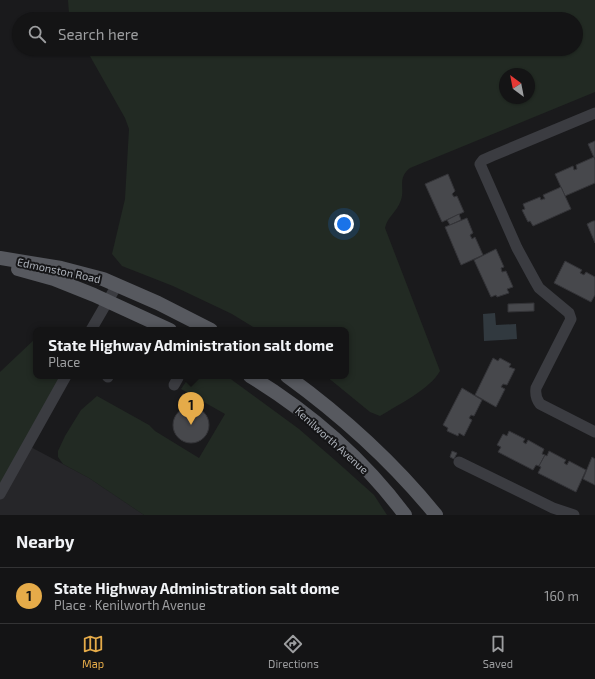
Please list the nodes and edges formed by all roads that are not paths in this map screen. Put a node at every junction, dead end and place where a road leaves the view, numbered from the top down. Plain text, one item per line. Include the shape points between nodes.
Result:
1 (595, 113) edge
2 (0, 258) edge
3 (0, 265) edge
4 (116, 285) junction
5 (108, 300) junction
6 (93, 327) edge
7 (164, 327) edge
8 (206, 327) edge
9 (64, 379) edge
10 (255, 379) edge
11 (291, 379) edge
12 (595, 432) edge
13 (459, 462) dead end
14 (0, 494) edge
15 (405, 515) edge
16 (436, 515) edge
17 (574, 515) edge

1 - 12 street via 492,156 480,164 517,248 539,288 570,316 571,320 536,388 537,401
2 - 4 main road, Edmonston Road via 61,268 104,279
3 - 5 main road, Edmonston Road via 54,279
4 - 5 street
4 - 8 main road
5 - 6 street
5 - 7 main road
9 - 14 street
10 - 15 main road, Kenilworth Avenue via 316,423 375,478
11 - 16 main road, Kenilworth Avenue via 347,423 381,455
13 - 17 street via 553,508

